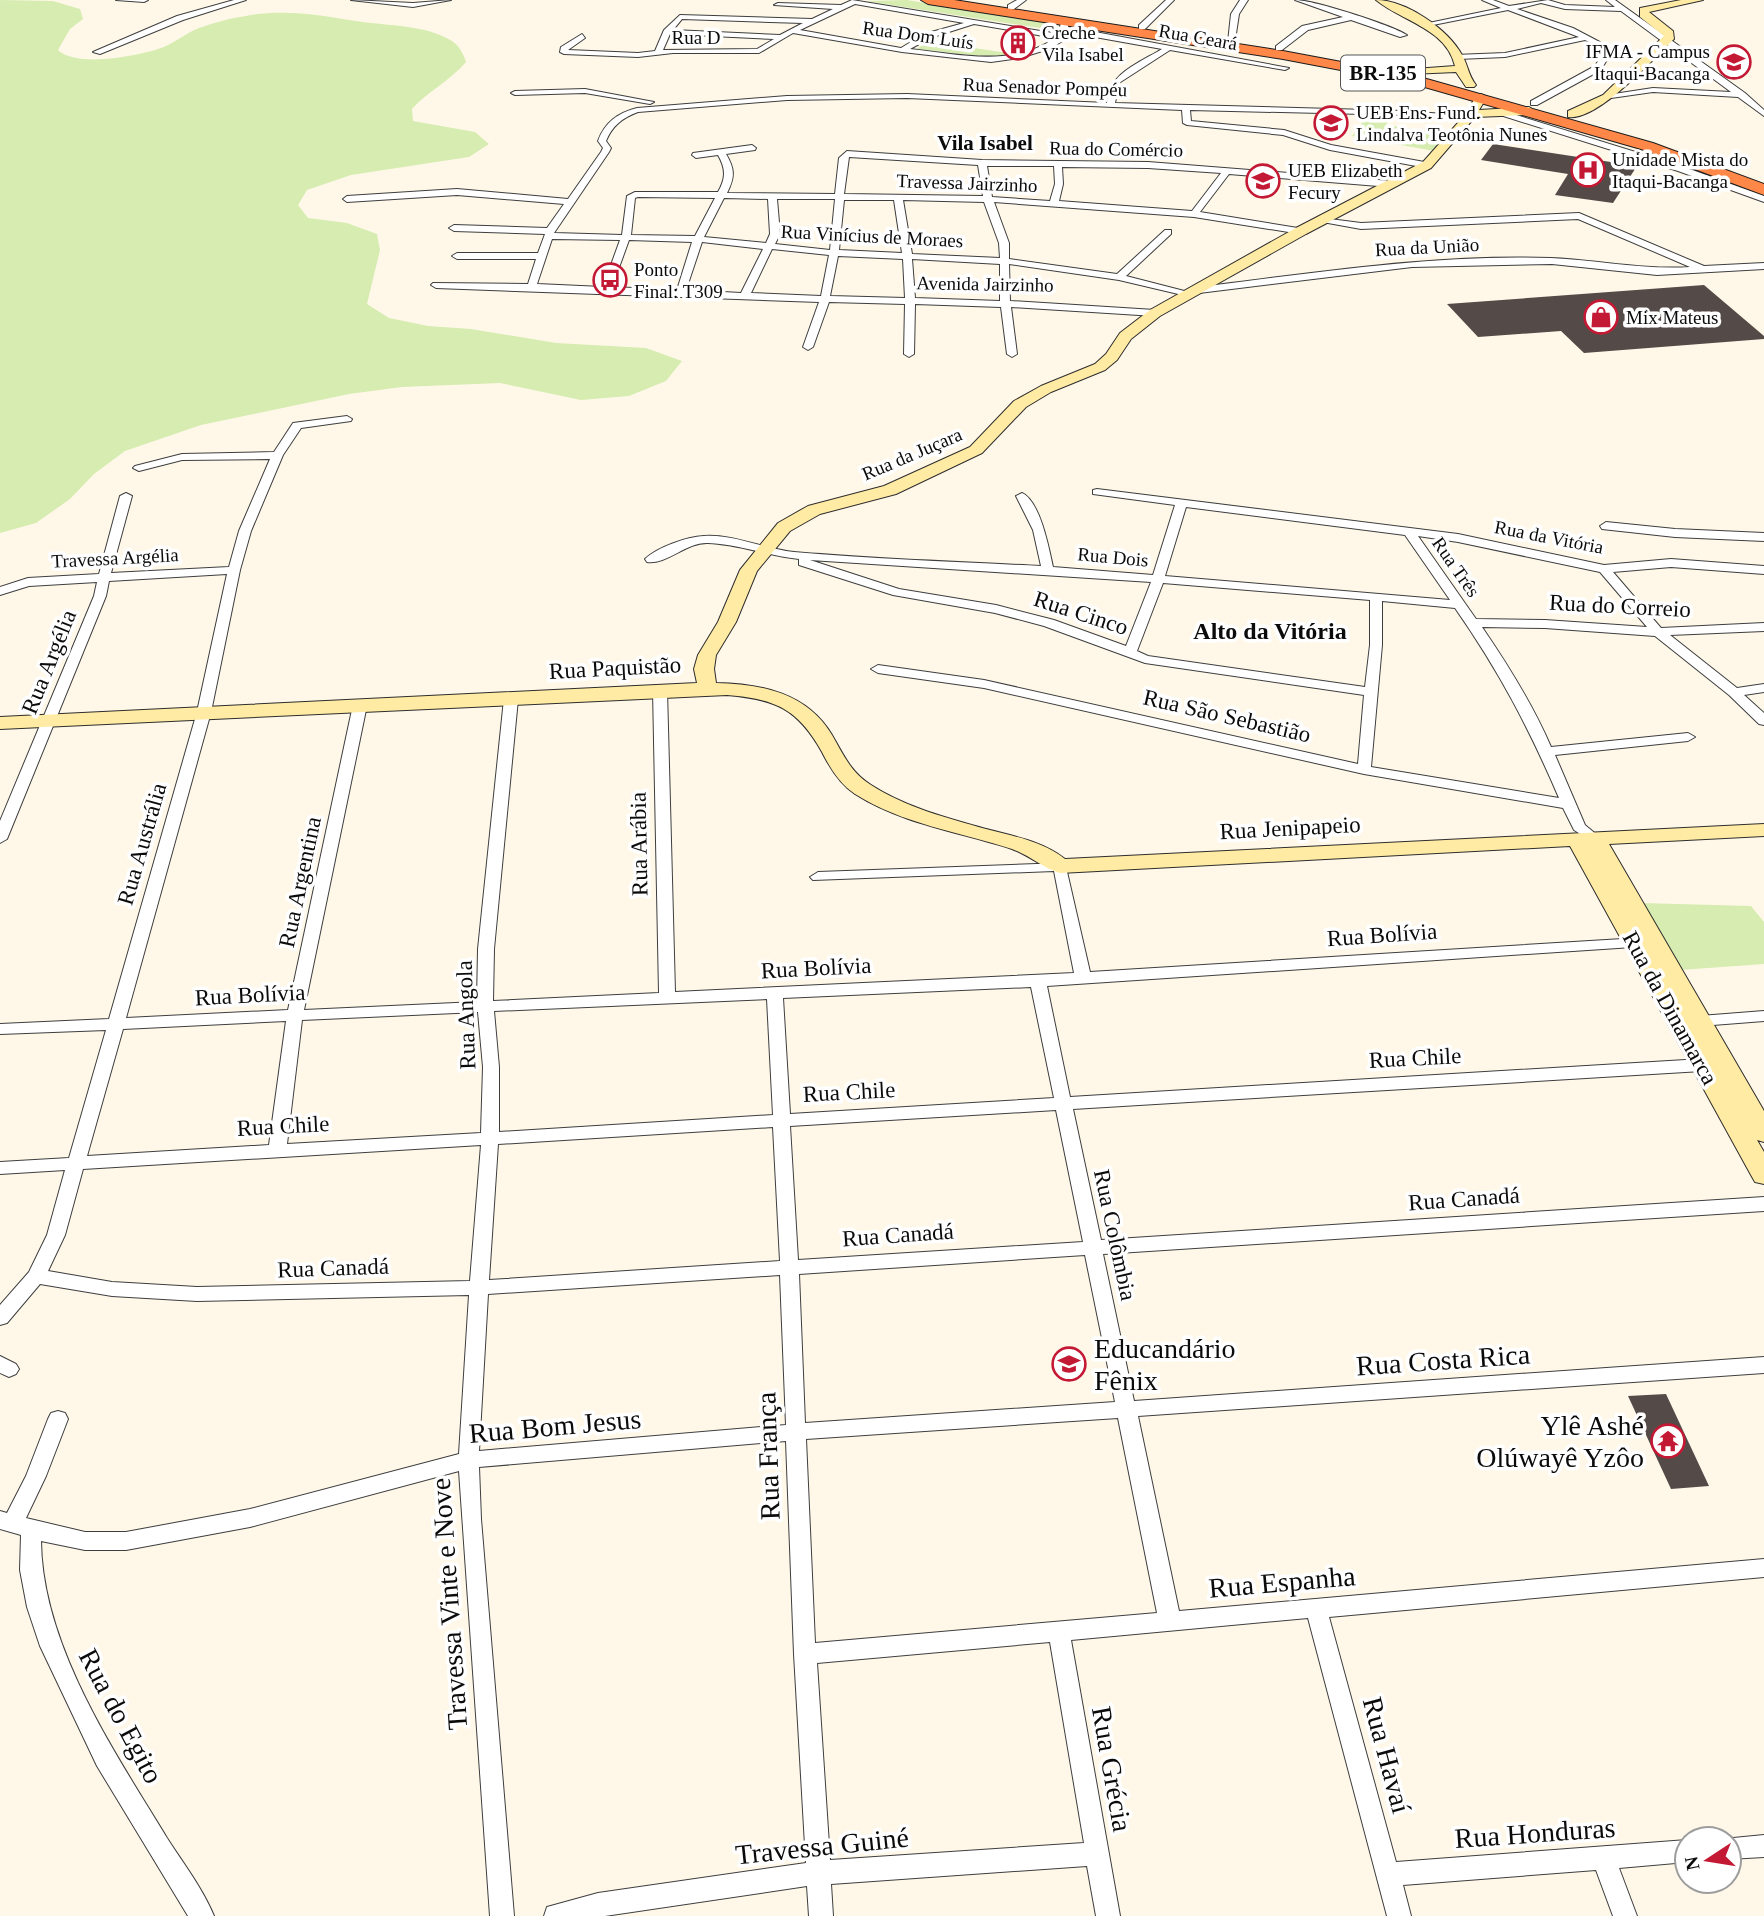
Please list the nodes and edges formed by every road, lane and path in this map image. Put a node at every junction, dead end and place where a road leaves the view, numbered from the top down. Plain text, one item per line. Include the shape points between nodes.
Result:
1 (120, 0) edge
2 (144, 0) edge
3 (242, 0) edge
4 (355, 0) edge
5 (447, 0) edge
6 (928, 0) edge
7 (968, 0) edge
8 (1244, 0) edge
9 (1298, 0) edge
10 (1381, 0) edge
11 (1486, 0) edge
12 (1543, 0) edge
13 (1610, 0) edge
14 (1698, 0) edge
15 (856, 1) edge
16 (1166, 1) edge
17 (1017, 3) edge
18 (778, 5) dead end
19 (842, 7) junction
20 (1509, 8) junction
21 (1623, 9) junction
22 (1646, 9) junction
23 (1355, 17) junction
24 (813, 21) junction
25 (973, 22) junction
26 (1423, 25) junction
27 (1142, 27) junction
28 (1105, 28) junction
29 (1063, 29) junction
30 (667, 32) junction
31 (792, 32) junction
32 (1194, 35) junction
33 (1403, 35) dead end
34 (582, 36) dead end
35 (780, 37) junction
36 (1586, 38) junction
37 (1231, 40) junction
38 (1666, 41) junction
39 (1279, 48) junction
40 (1167, 49) junction
41 (902, 50) junction
42 (97, 52) dead end
43 (658, 53) junction
44 (1459, 63) junction
45 (1285, 68) dead end
46 (1414, 72) junction
47 (1470, 85) junction
48 (515, 93) dead end
49 (1742, 95) junction
50 (1481, 97) junction
51 (1606, 97) junction
52 (615, 98) junction
53 (701, 103) junction
54 (1111, 105) junction
55 (1186, 106) junction
56 (1531, 107) junction
57 (1500, 112) junction
58 (622, 114) junction
59 (1572, 114) junction
60 (1764, 114) edge
61 (1470, 116) junction
62 (1547, 121) junction
63 (1575, 136) junction
64 (1619, 137) junction
65 (752, 148) dead end
66 (721, 152) junction
67 (696, 155) dead end
68 (982, 163) junction
69 (1058, 165) junction
70 (1427, 165) junction
71 (1228, 170) junction
72 (1764, 178) edge
73 (1391, 184) junction
74 (720, 194) junction
75 (772, 195) junction
76 (838, 196) junction
77 (1764, 196) edge
78 (898, 198) junction
79 (988, 199) junction
80 (347, 200) dead end
81 (569, 202) junction
82 (1054, 204) junction
83 (1194, 214) junction
84 (1322, 221) junction
85 (454, 228) dead end
86 (1301, 231) junction
87 (1168, 232) dead end
88 (549, 233) junction
89 (626, 237) junction
90 (698, 239) junction
91 (771, 248) junction
92 (834, 253) junction
93 (457, 256) dead end
94 (542, 256) junction
95 (910, 257) junction
96 (1006, 261) junction
97 (1764, 266) edge
98 (1701, 269) junction
99 (1119, 277) junction
100 (436, 285) dead end
101 (532, 286) junction
102 (607, 288) junction
103 (681, 292) junction
104 (1195, 292) junction
105 (745, 295) junction
106 (825, 299) junction
107 (912, 302) junction
108 (1005, 303) junction
109 (1155, 313) junction
110 (808, 347) dead end
111 (909, 354) dead end
112 (1012, 354) dead end
113 (347, 419) dead end
114 (277, 455) junction
115 (139, 468) dead end
116 (1097, 492) dead end
117 (126, 496) dead end
118 (1022, 496) dead end
119 (1182, 502) junction
120 (1606, 526) dead end
121 (1410, 534) junction
122 (1764, 537) edge
123 (774, 551) junction
124 (651, 559) dead end
125 (1604, 569) junction
126 (234, 570) junction
127 (1048, 570) junction
128 (1764, 570) edge
129 (106, 579) junction
130 (1158, 580) junction
131 (0, 591) edge
132 (1376, 598) junction
133 (1458, 604) junction
134 (1474, 623) junction
135 (1764, 627) edge
136 (1658, 632) junction
137 (1130, 651) junction
138 (878, 669) dead end
139 (708, 688) junction
140 (1764, 688) edge
141 (660, 690) junction
142 (1371, 692) junction
143 (1734, 692) junction
144 (512, 699) junction
145 (360, 705) junction
146 (204, 712) junction
147 (50, 721) junction
148 (1764, 721) edge
149 (0, 723) edge
150 (1688, 737) dead end
151 (1547, 752) junction
152 (1364, 770) junction
153 (1567, 804) junction
154 (1764, 830) edge
155 (1584, 836) junction
156 (0, 839) edge
157 (1060, 866) junction
158 (818, 877) dead end
159 (1633, 942) junction
160 (1083, 977) junction
161 (1038, 981) junction
162 (775, 993) junction
163 (667, 998) junction
164 (485, 1006) junction
165 (295, 1015) junction
166 (1764, 1016) edge
167 (1700, 1021) junction
168 (115, 1024) junction
169 (0, 1029) edge
170 (1702, 1065) junction
171 (1063, 1104) junction
172 (780, 1121) junction
173 (1764, 1133) edge
174 (490, 1139) junction
175 (277, 1152) junction
176 (77, 1164) junction
177 (0, 1168) edge
178 (1764, 1175) edge
179 (1764, 1204) edge
180 (1093, 1247) junction
181 (789, 1266) junction
182 (36, 1276) junction
183 (478, 1288) junction
184 (0, 1318) edge
185 (1764, 1365) edge
186 (1126, 1411) junction
187 (58, 1419) dead end
188 (794, 1432) junction
189 (469, 1460) junction
190 (15, 1524) edge
191 (1764, 1569) edge
192 (1317, 1609) junction
193 (1170, 1622) junction
194 (1059, 1632) junction
195 (805, 1654) junction
196 (1764, 1846) edge
197 (1743, 1847) edge
198 (1673, 1853) edge
199 (1097, 1854) junction
200 (1603, 1857) junction
201 (817, 1873) junction
202 (1388, 1874) junction
203 (202, 1916) edge
204 (502, 1916) edge
205 (556, 1916) edge
206 (821, 1916) edge
207 (1108, 1916) edge
208 (1399, 1916) edge
209 (1625, 1916) edge

1 - 2 street
3 - 42 street via 180,18
4 - 5 street via 413,5
6 - 29 highway, BR-135
7 - 17 highway, BR-135
8 - 37 street via 1235,14
9 - 23 street
10 - 26 street
11 - 20 street
12 - 20 street
12 - 21 street via 1565,7
13 - 21 street
14 - 22 street
15 - 19 street, Rua D
15 - 25 street, Rua Ceará
16 - 27 street
17 - 27 highway, BR-135
18 - 19 street, Rua D
19 - 24 street, Rua D
20 - 26 street
20 - 36 street
21 - 22 street
21 - 38 street
22 - 38 street via 1644,15 1669,33
23 - 33 street
23 - 39 street via 1305,28
24 - 30 street via 688,16 675,20
24 - 31 street, Rua D
25 - 29 street, Rua Ceará
25 - 41 street via 927,36
26 - 44 street via 1439,36
27 - 32 highway, BR-135
28 - 29 highway, BR-135
28 - 32 highway via 1186,38
28 - 50 highway, BR-135 via 1341,65
29 - 40 street, Rua Ceará
29 - 41 street, Rua Dom Luís via 1034,52 1002,59
30 - 35 street
30 - 43 street
31 - 35 street, Rua D
31 - 41 street, Rua Dom Luís
32 - 37 highway, BR-135
34 - 43 street, Rua D via 564,52
35 - 43 street, Rua D via 754,52
36 - 44 street
36 - 56 street via 1610,52 1598,68
37 - 39 highway, BR-135
38 - 49 street
38 - 51 street
39 - 46 highway, BR-135
40 - 45 street, Rua Ceará
40 - 54 street via 1116,82
44 - 46 street via 1447,71
44 - 47 street via 1461,75
46 - 47 highway, BR-135
47 - 56 highway, BR-135
48 - 52 street via 574,90
49 - 51 street via 1660,90
49 - 60 street
50 - 56 highway, BR-135
50 - 61 street
51 - 59 street
52 - 53 street
52 - 58 street
53 - 54 street, Rua Senador Pompéu via 907,96
53 - 58 street, Rua Senador Pompéu
54 - 55 street, Rua Senador Pompéu
55 - 61 street, Rua Senador Pompéu
55 - 70 street via 1187,123 1284,133 1330,147
56 - 57 street
56 - 59 highway, BR-135
56 - 62 highway, BR-135
57 - 61 street
57 - 62 street
58 - 81 street via 601,139 607,148 602,159
59 - 72 highway, BR-135
61 - 70 street
62 - 63 street
62 - 64 highway, BR-135
63 - 64 highway
63 - 77 street
64 - 77 highway, BR-135 via 1708,167
65 - 66 street
66 - 67 street
66 - 74 street via 730,168
68 - 69 street, Rua do Comércio
68 - 76 street, Rua do Comércio via 847,154
68 - 79 street
69 - 71 street, Rua do Comércio
69 - 82 street
70 - 73 street
71 - 73 street, Rua do Comércio
71 - 83 street
73 - 84 street
74 - 75 street, Travessa Jairzinho
74 - 89 street, Travessa Jairzinho via 631,196
74 - 90 street
75 - 76 street, Travessa Jairzinho
75 - 91 street via 775,234
76 - 78 street, Travessa Jairzinho
76 - 92 street
78 - 79 street, Travessa Jairzinho
78 - 95 street
79 - 82 street, Travessa Jairzinho
79 - 96 street
80 - 81 street via 457,192
81 - 88 street
82 - 83 street, Travessa Jairzinho
83 - 86 street, Travessa Jairzinho
84 - 86 street
84 - 98 street via 1361,226 1579,216
85 - 88 street, Rua Vinícius de Moraes
86 - 104 street
87 - 99 street
88 - 89 street, Rua Vinícius de Moraes
88 - 94 street
89 - 90 street, Rua Vinícius de Moraes
89 - 102 street
90 - 91 street, Rua Vinícius de Moraes
90 - 103 street
91 - 92 street, Rua Vinícius de Moraes
91 - 105 street
92 - 95 street, Rua Vinícius de Moraes
92 - 106 street
93 - 94 street
94 - 101 street
95 - 96 street, Rua Vinícius de Moraes
95 - 107 street
96 - 99 street, Rua Vinícius de Moraes
96 - 108 street
97 - 98 street, Rua da União
98 - 104 street, Rua da União via 1657,272 1495,260 1375,266
99 - 104 street, Rua Vinícius de Moraes
100 - 101 street, Avenida Jairzinho
101 - 102 street, Avenida Jairzinho
102 - 103 street, Avenida Jairzinho
103 - 105 street, Avenida Jairzinho
104 - 109 street
105 - 106 street, Avenida Jairzinho
106 - 107 street, Avenida Jairzinho
106 - 110 street
107 - 108 street, Avenida Jairzinho
107 - 111 street
108 - 109 street, Avenida Jairzinho
108 - 112 street
109 - 123 street, Rua da Juçara via 1125,336 1100,367 1020,404 976,450 890,490 805,514 784,527
113 - 114 street, Rua Austrália via 297,425
114 - 115 street via 182,457
114 - 126 street, Rua Austrália
116 - 119 street, Rua Três
117 - 129 street, Rua Argélia
118 - 127 street via 1038,530
119 - 121 street, Rua Três
119 - 130 street
120 - 122 street
121 - 125 street, Rua da Vitória via 1458,538
121 - 133 street, Rua Três
123 - 124 street via 707,539 690,541
123 - 127 street, Rua Dois via 866,561
123 - 137 street, Rua Cinco via 897,592 996,609
123 - 139 street, Rua da Juçara via 749,570 727,622 706,655
125 - 128 street, Rua da Vitória via 1671,564
125 - 136 street
126 - 129 street, Travessa Argélia
126 - 146 street, Rua Austrália
127 - 130 street, Rua Dois
129 - 131 street, Travessa Argélia via 28,582
129 - 147 street, Rua Argélia
130 - 132 street, Rua Dois
130 - 137 street
132 - 133 street, Rua Dois
132 - 142 street
133 - 134 street, Rua Três
134 - 136 street, Rua do Correio
134 - 151 street, Rua Três via 1524,703
135 - 136 street, Rua do Correio
136 - 143 street
137 - 142 street, Rua Cinco via 1160,663
138 - 152 street, Rua São Sebastião via 984,684
139 - 141 street, Rua Paquistão
139 - 157 street, Rua Paquistão via 760,694 794,704 812,720 839,768 860,788 920,814 1041,852
140 - 143 street
141 - 144 street, Rua Paquistão
141 - 163 street, Rua Arábia
142 - 152 street
143 - 148 street
144 - 145 street, Rua Paquistão
144 - 164 street, Rua Angola via 486,949
145 - 146 street, Rua Paquistão
145 - 165 street, Rua Argentina
146 - 147 street, Rua Paquistão
146 - 168 street, Rua Austrália
147 - 149 street, Rua Paquistão
147 - 156 street, Rua Argélia
150 - 151 street
151 - 153 street, Rua Três
152 - 153 street, Rua São Sebastião
153 - 155 street, Rua Três
154 - 155 street, Rua Jenipapeio
155 - 157 street, Rua Jenipapeio
155 - 159 street, Rua da Dinamarca
155 - 167 street, Rua da Dinamarca
157 - 158 street, Rua Jenipapeio
157 - 160 street
159 - 160 street, Rua Bolívia
159 - 170 street, Rua da Dinamarca
160 - 161 street, Rua Bolívia
161 - 162 street, Rua Bolívia
161 - 171 street, Rua Colômbia
162 - 163 street, Rua Bolívia
162 - 172 street, Rua França
163 - 164 street, Rua Bolívia
164 - 165 street, Rua Bolívia
164 - 174 street, Rua Angola via 491,1068
165 - 168 street, Rua Bolívia
165 - 175 street, Rua Argentina
166 - 167 street
167 - 173 street, Rua da Dinamarca
168 - 169 street, Rua Bolívia
168 - 176 street, Rua Austrália
170 - 171 street, Rua Chile
170 - 178 street, Rua da Dinamarca
171 - 172 street, Rua Chile
171 - 180 street, Rua Colômbia
172 - 174 street, Rua Chile
172 - 181 street, Rua França
174 - 175 street, Rua Chile
174 - 183 street, Rua Angola
175 - 176 street, Rua Chile
176 - 177 street, Rua Chile
176 - 182 street, Rua Austrália via 56,1235
179 - 180 street, Rua Canadá
180 - 181 street, Rua Canadá
180 - 186 street, Rua Colômbia
181 - 183 street, Rua Canadá
181 - 188 street, Rua França
182 - 183 street, Rua Canadá via 112,1289 197,1294
182 - 184 street, Rua Austrália
183 - 189 street, Travessa Vinte e Nove
185 - 186 street, Rua Costa Rica
186 - 188 street, Rua Bom Jesus
186 - 193 street, Rua Colômbia
187 - 190 street
188 - 189 street, Rua Bom Jesus
188 - 195 street, Rua França
189 - 190 street, Rua Bom Jesus via 250,1518 125,1541 85,1541
189 - 204 street, Travessa Vinte e Nove
190 - 203 street, Rua do Egito via 51,1646 105,1758
191 - 192 street, Rua Espanha
192 - 193 street, Rua Espanha
192 - 202 street, Rua Havaí
193 - 194 street, Rua Espanha
194 - 195 street, Rua Espanha
194 - 199 street, Rua Grécia
195 - 201 street, Rua França
196 - 197 street
198 - 200 street, Rua Honduras
199 - 201 street, Travessa Guiné
199 - 207 street, Rua Grécia
200 - 202 street, Rua Honduras
200 - 209 street
201 - 205 street, Travessa Guiné via 598,1905
201 - 206 street, Rua França
202 - 208 street, Rua Havaí

